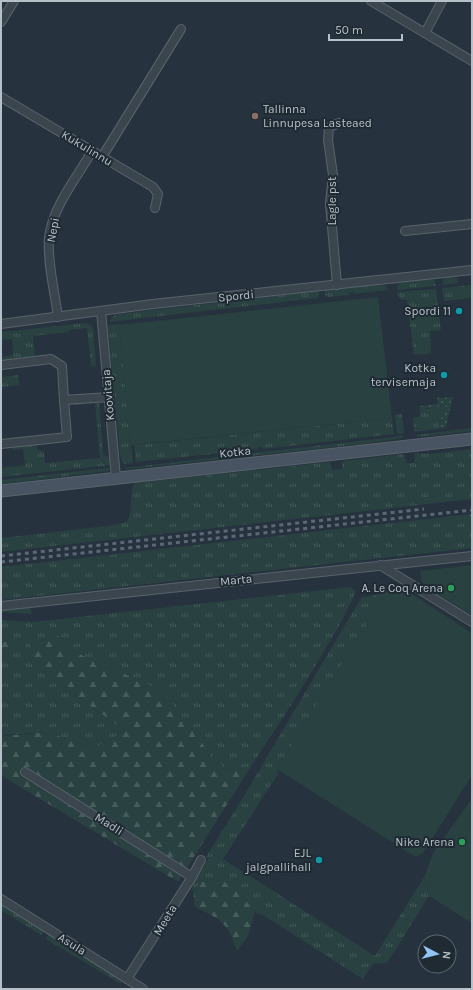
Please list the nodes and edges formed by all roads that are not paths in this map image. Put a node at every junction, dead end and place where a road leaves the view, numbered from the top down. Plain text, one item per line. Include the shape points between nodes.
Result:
1 (14, 1) edge
2 (371, 1) edge
3 (442, 1) edge
4 (1, 22) edge
5 (181, 29) dead end
6 (425, 33) junction
7 (472, 61) edge
8 (1, 97) edge
9 (339, 123) dead end
10 (92, 151) junction
11 (102, 157) junction
12 (155, 208) dead end
13 (472, 224) edge
14 (404, 231) dead end
15 (472, 270) edge
16 (337, 285) junction
17 (101, 311) junction
18 (58, 317) junction
19 (1, 324) edge
20 (1, 365) edge
21 (109, 397) junction
22 (64, 400) junction
23 (472, 439) edge
24 (1, 444) edge
25 (116, 478) junction
26 (1, 491) edge
27 (472, 556) edge
28 (380, 565) junction
29 (1, 606) edge
30 (472, 622) edge
31 (25, 772) dead end
32 (201, 860) dead end
33 (192, 877) junction
34 (1, 899) edge
35 (128, 979) junction
36 (143, 989) edge

1 - 4 street
2 - 6 street
3 - 6 street
5 - 11 street
6 - 7 street
8 - 10 street, Kukulinnu
9 - 16 street, Lagle pst via 329,127 328,140 333,175 330,203
10 - 11 street, Kukulinnu
10 - 18 street, Nepi via 56,212 51,227 50,258
11 - 12 street, Kukulinnu via 153,187 158,194
13 - 14 street
15 - 16 street, Spordi
16 - 17 street, Spordi
17 - 18 street, Spordi
17 - 21 street, Koovitaja
18 - 19 street, Spordi
20 - 22 street via 51,359 62,366
21 - 22 street
21 - 25 street, Koovitaja
22 - 24 street via 67,436
23 - 25 street, Kotka
25 - 26 street, Kotka
27 - 28 street, Marta
28 - 29 street, Marta
28 - 30 street
31 - 33 street, Madli
32 - 33 street, Meeta
33 - 35 street, Meeta
34 - 35 street, Asula
35 - 36 street, Asula

